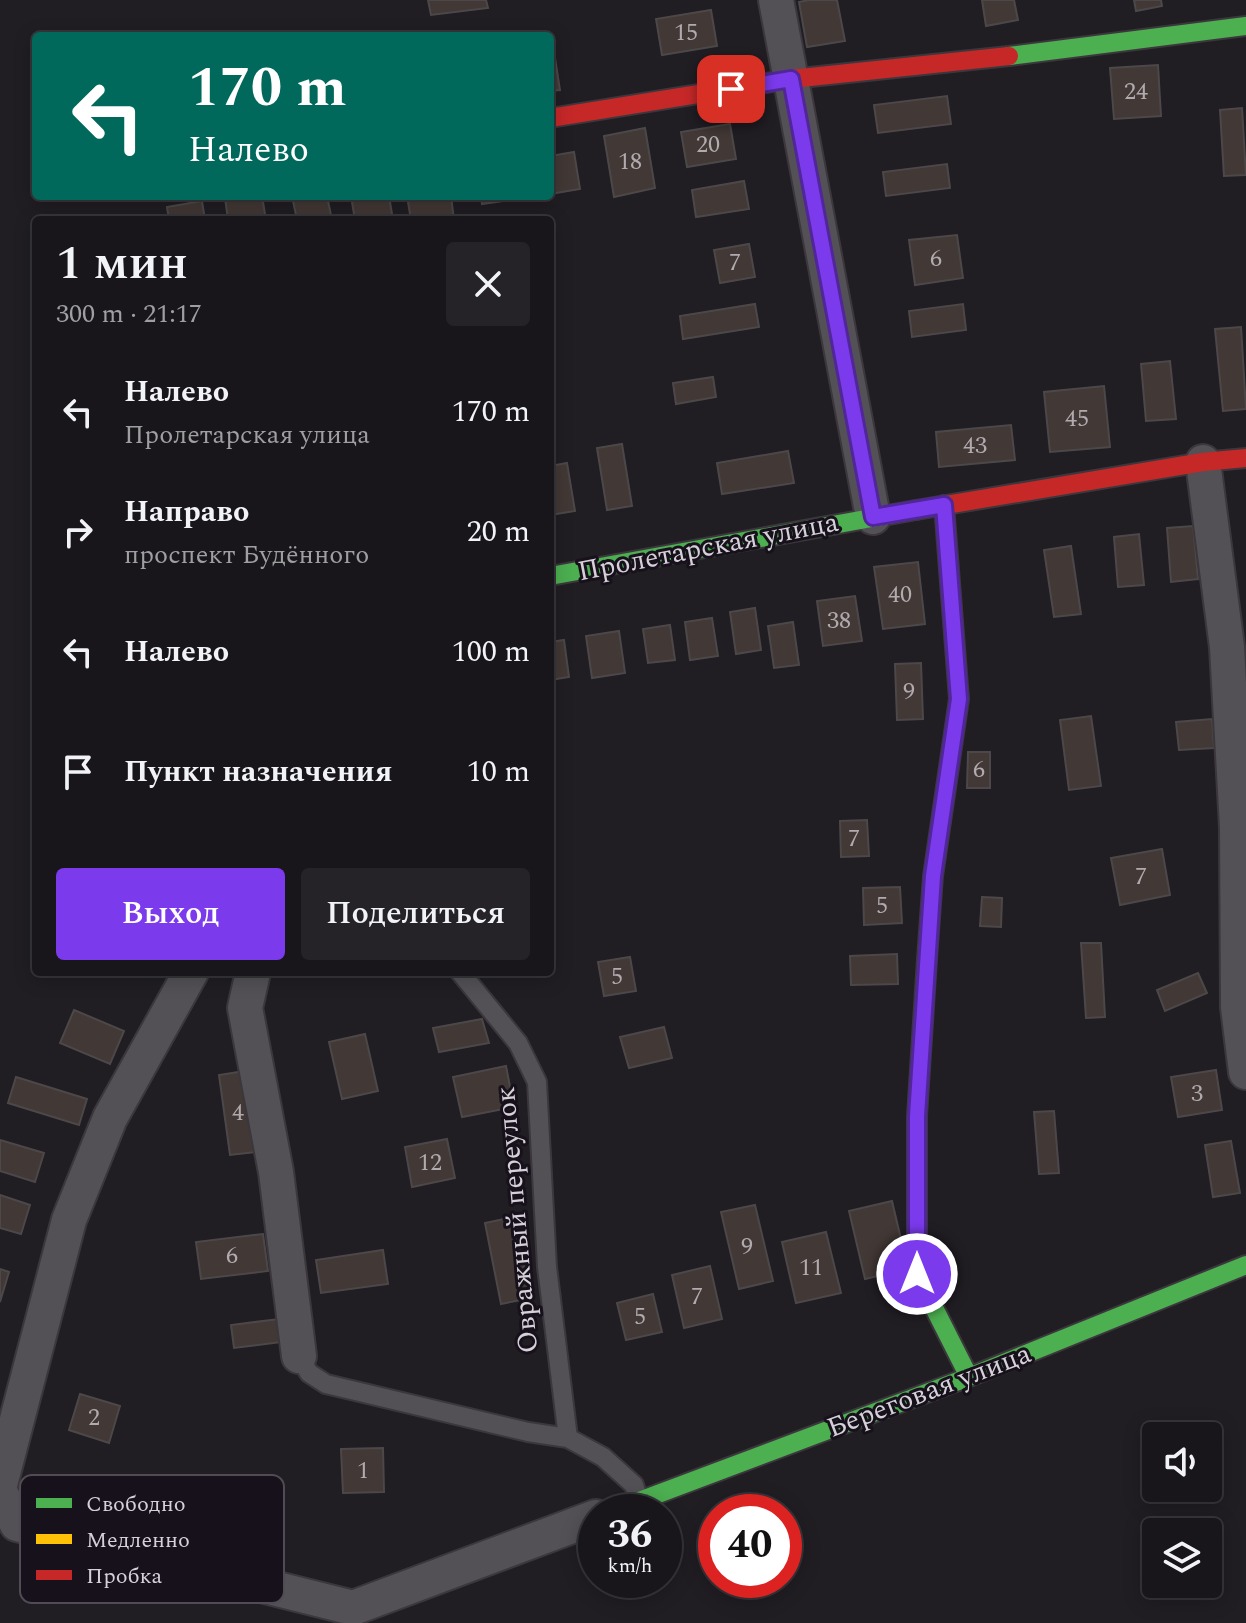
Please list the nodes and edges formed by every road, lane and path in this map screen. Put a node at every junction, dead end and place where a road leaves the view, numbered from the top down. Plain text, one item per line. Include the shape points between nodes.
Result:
1 (776, 0) edge
2 (1246, 26) edge
3 (791, 79) junction
4 (554, 117) edge
5 (1246, 458) edge
6 (1203, 462) junction
7 (944, 505) junction
8 (873, 517) junction
9 (554, 575) edge
10 (1238, 710) edge
11 (189, 976) edge
12 (252, 976) edge
13 (463, 976) edge
14 (1246, 1072) edge
15 (1246, 1265) edge
16 (299, 1356) joint
17 (969, 1377) junction
18 (568, 1438) junction
19 (0, 1485) edge
20 (0, 1492) edge
21 (637, 1494) edge
22 (658, 1494) edge
23 (578, 1524) edge
24 (20, 1525) edge
25 (284, 1591) edge

1 - 3 street
2 - 3 street
3 - 4 street
3 - 8 street
5 - 6 street, Пролетарская улица
6 - 7 street, Пролетарская улица
6 - 10 street
7 - 8 street, Пролетарская улица
7 - 17 street via 959,699 933,876 917,1116 917,1274
8 - 9 street, Пролетарская улица
10 - 14 street via 1238,1007
11 - 19 street via 110,1118 69,1220
12 - 16 street via 245,1008 276,1172
13 - 18 lane, Овражный переулок via 518,1043 537,1082 547,1267
15 - 17 street, Береговая улица
16 - 18 lane via 309,1373 326,1384
17 - 22 street, Береговая улица
18 - 21 lane via 603,1457
20 - 24 street
23 - 25 street via 353,1608

